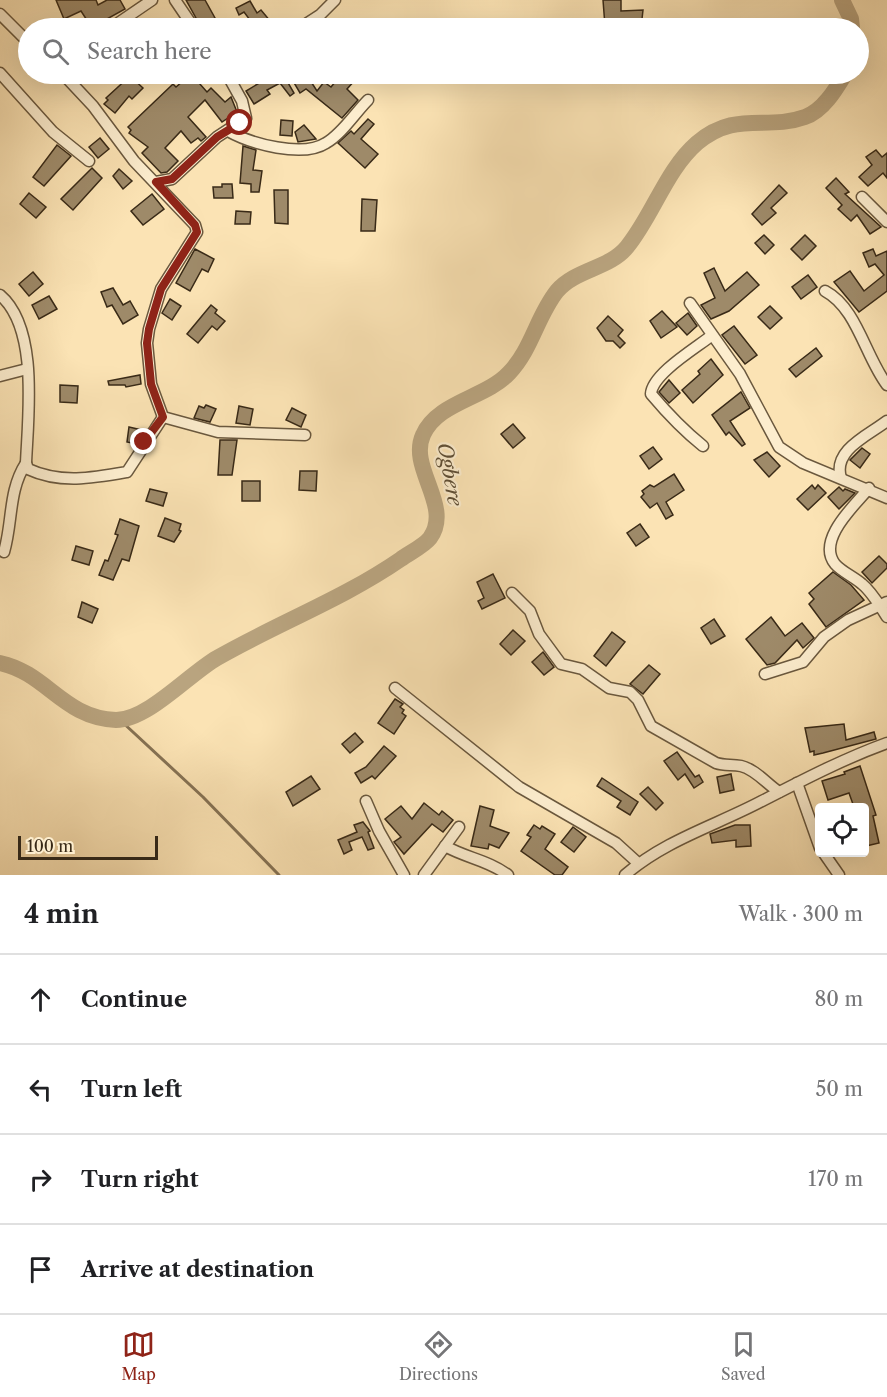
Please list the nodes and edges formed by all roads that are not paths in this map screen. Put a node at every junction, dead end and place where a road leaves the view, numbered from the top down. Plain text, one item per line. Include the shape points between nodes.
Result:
1 (152, 0) edge
2 (176, 0) edge
3 (335, 0) edge
4 (0, 14) edge
5 (126, 18) edge
6 (188, 18) edge
7 (315, 18) edge
8 (18, 32) edge
9 (0, 73) edge
10 (74, 84) edge
11 (232, 84) edge
12 (368, 100) dead end
13 (228, 131) junction
14 (89, 161) dead end
15 (156, 182) junction
16 (861, 197) dead end
17 (887, 222) edge
18 (825, 291) dead end
19 (0, 295) edge
20 (690, 303) dead end
21 (711, 336) junction
22 (27, 369) junction
23 (0, 376) edge
24 (887, 384) edge
25 (163, 417) junction
26 (887, 421) edge
27 (305, 435) dead end
28 (703, 446) dead end
29 (26, 463) junction
30 (841, 478) junction
31 (869, 488) junction
32 (887, 498) edge
33 (4, 552) dead end
34 (512, 593) dead end
35 (884, 604) edge
36 (887, 617) edge
37 (765, 674) dead end
38 (395, 688) dead end
39 (887, 743) edge
40 (797, 783) junction
41 (779, 792) junction
42 (366, 801) dead end
43 (459, 827) dead end
44 (815, 836) edge
45 (445, 846) junction
46 (827, 857) edge
47 (638, 864) junction
48 (404, 875) edge
49 (424, 875) edge
50 (508, 875) edge
51 (626, 875) edge
52 (839, 875) edge

1 - 5 street
2 - 6 street
3 - 7 street
4 - 8 street
9 - 14 street via 53,132
10 - 15 street via 134,161
11 - 13 street via 246,118
12 - 13 street via 329,142 318,148 298,150 258,143
13 - 15 street via 172,179
15 - 25 street via 197,232 161,289 149,329 151,384
16 - 17 street
18 - 24 street via 837,297 846,310
19 - 22 street via 19,320
20 - 21 street
21 - 28 street via 660,375 651,387 651,394 681,429
21 - 30 street via 740,374 779,447 803,463
22 - 23 street
22 - 29 street
25 - 27 street via 218,432
25 - 29 street via 126,472 50,478 28,468
26 - 30 street via 845,453 840,464
29 - 33 street via 14,487
30 - 31 street
31 - 32 street
31 - 35 street via 836,530 832,558 836,566
34 - 41 street via 530,611 539,634 561,664 582,669 609,688 630,692 651,726 716,763 752,771
35 - 36 street
35 - 37 street via 848,620 824,637 802,662
38 - 47 street via 519,787 616,843
39 - 40 street
40 - 41 street
40 - 44 street
41 - 47 street
42 - 48 street
43 - 45 street
45 - 49 street
45 - 50 street via 464,857 488,861
46 - 52 street
47 - 51 street

